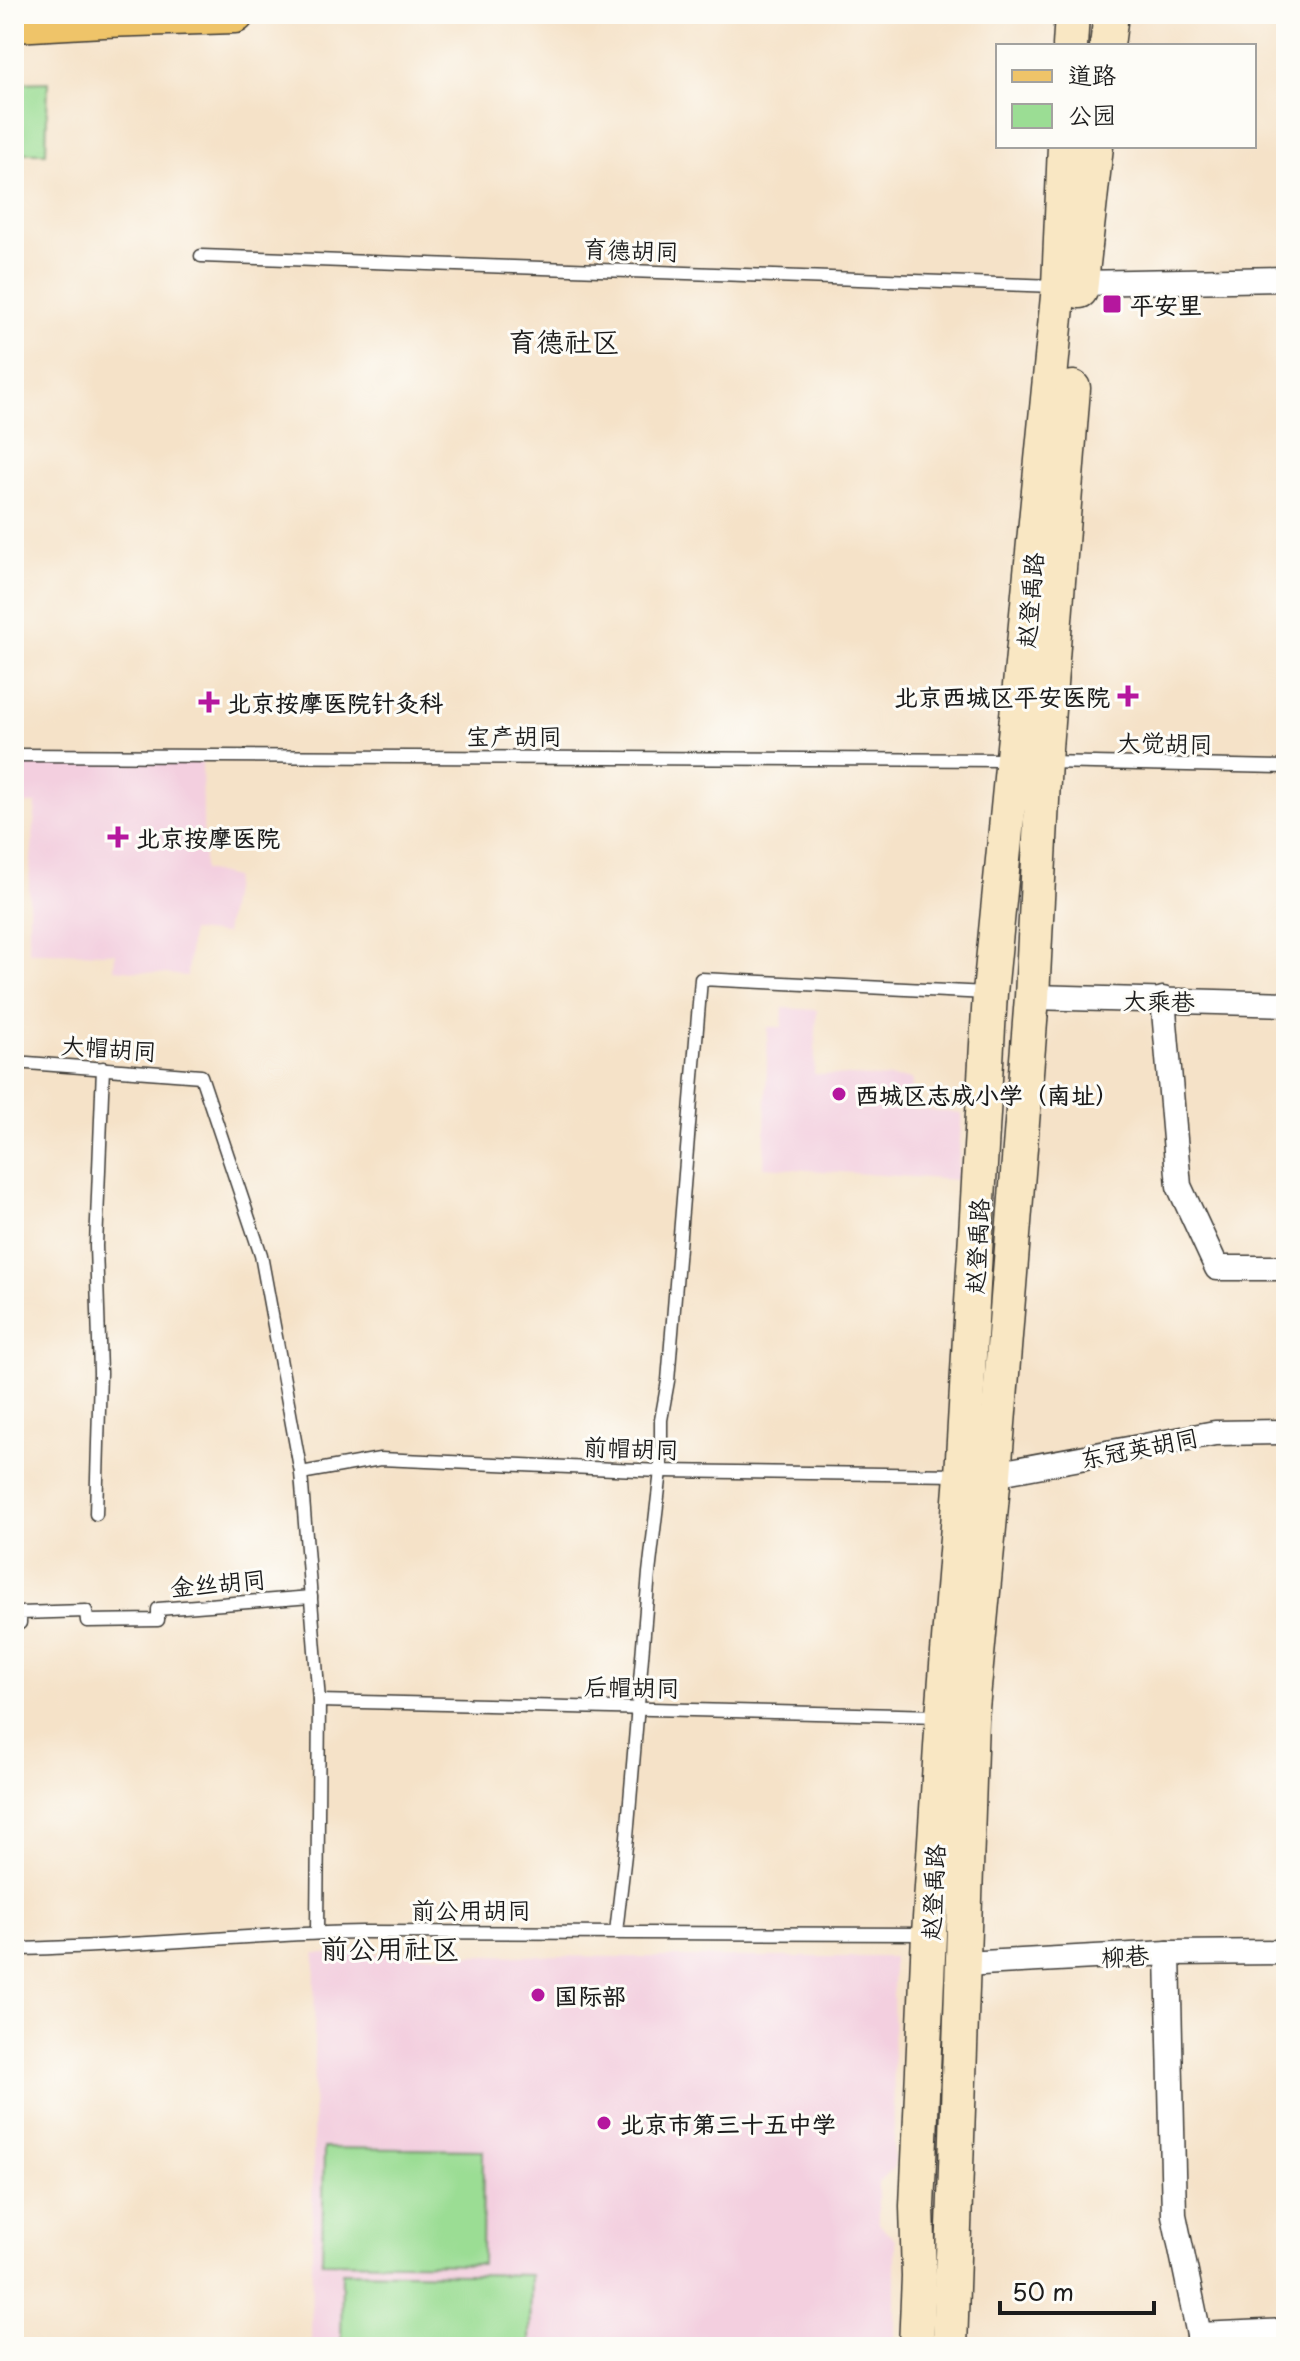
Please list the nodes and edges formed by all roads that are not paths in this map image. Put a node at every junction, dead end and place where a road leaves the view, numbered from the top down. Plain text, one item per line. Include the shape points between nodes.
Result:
1 (235, 14) edge
2 (1072, 14) edge
3 (1111, 14) edge
4 (14, 23) edge
5 (1070, 44) edge
6 (1107, 44) edge
7 (1065, 148) edge
8 (1096, 148) edge
9 (201, 256) dead end
10 (1286, 279) edge
11 (1070, 284) junction
12 (14, 755) edge
13 (1029, 760) junction
14 (1286, 767) edge
15 (990, 993) junction
16 (1032, 997) junction
17 (1163, 999) junction
18 (1286, 1004) edge
19 (14, 1062) edge
20 (103, 1068) junction
21 (1286, 1268) edge
22 (1286, 1432) edge
23 (661, 1471) junction
24 (301, 1473) junction
25 (978, 1475) junction
26 (96, 1514) dead end
27 (311, 1597) junction
28 (14, 1623) edge
29 (319, 1701) junction
30 (637, 1708) junction
31 (943, 1716) junction
32 (616, 1932) junction
33 (317, 1933) junction
34 (929, 1934) junction
35 (14, 1949) edge
36 (1286, 1952) edge
37 (1168, 1953) junction
38 (964, 1964) junction
39 (1286, 2331) edge
40 (1199, 2341) edge
41 (916, 2347) edge
42 (950, 2347) edge

1 - 4 main road
2 - 5 main road
3 - 6 main road
7 - 11 main road, 赵登禹路
8 - 11 main road, 赵登禹路
9 - 11 lane, 育德胡同
10 - 11 street
11 - 13 main road, 赵登禹路
12 - 13 lane, 宝产胡同
13 - 14 lane, 大觉胡同
13 - 15 main road, 赵登禹路
13 - 16 main road, 赵登禹路
15 - 23 lane via 701,979 661,1420
15 - 25 main road, 赵登禹路
16 - 17 street, 大乘巷
16 - 25 main road, 赵登禹路
17 - 18 street, 大乘巷
17 - 21 street via 1179,1186 1185,1200 1217,1268
19 - 20 lane, 大帽胡同
20 - 24 lane, 大帽胡同 via 201,1076 261,1255
20 - 26 lane via 96,1246
22 - 25 street, 东冠英胡同 via 1215,1433
23 - 24 lane, 前帽胡同 via 380,1459
23 - 25 lane, 前帽胡同
23 - 30 lane
24 - 27 lane
25 - 31 main road, 赵登禹路
25 - 38 main road, 赵登禹路
27 - 28 lane, 金丝胡同 via 158,1609 158,1620 87,1621 86,1611 20,1613 20,1623
27 - 29 lane
29 - 30 lane, 后帽胡同
29 - 33 lane
30 - 31 lane, 后帽胡同
30 - 32 lane
31 - 34 main road, 赵登禹路
32 - 33 lane, 前公用胡同
32 - 34 lane, 前公用胡同
33 - 35 lane, 前公用胡同
34 - 41 main road, 赵登禹路
36 - 37 street, 柳巷
37 - 38 street, 柳巷
37 - 40 street via 1174,2215
38 - 42 main road, 赵登禹路
39 - 40 street

